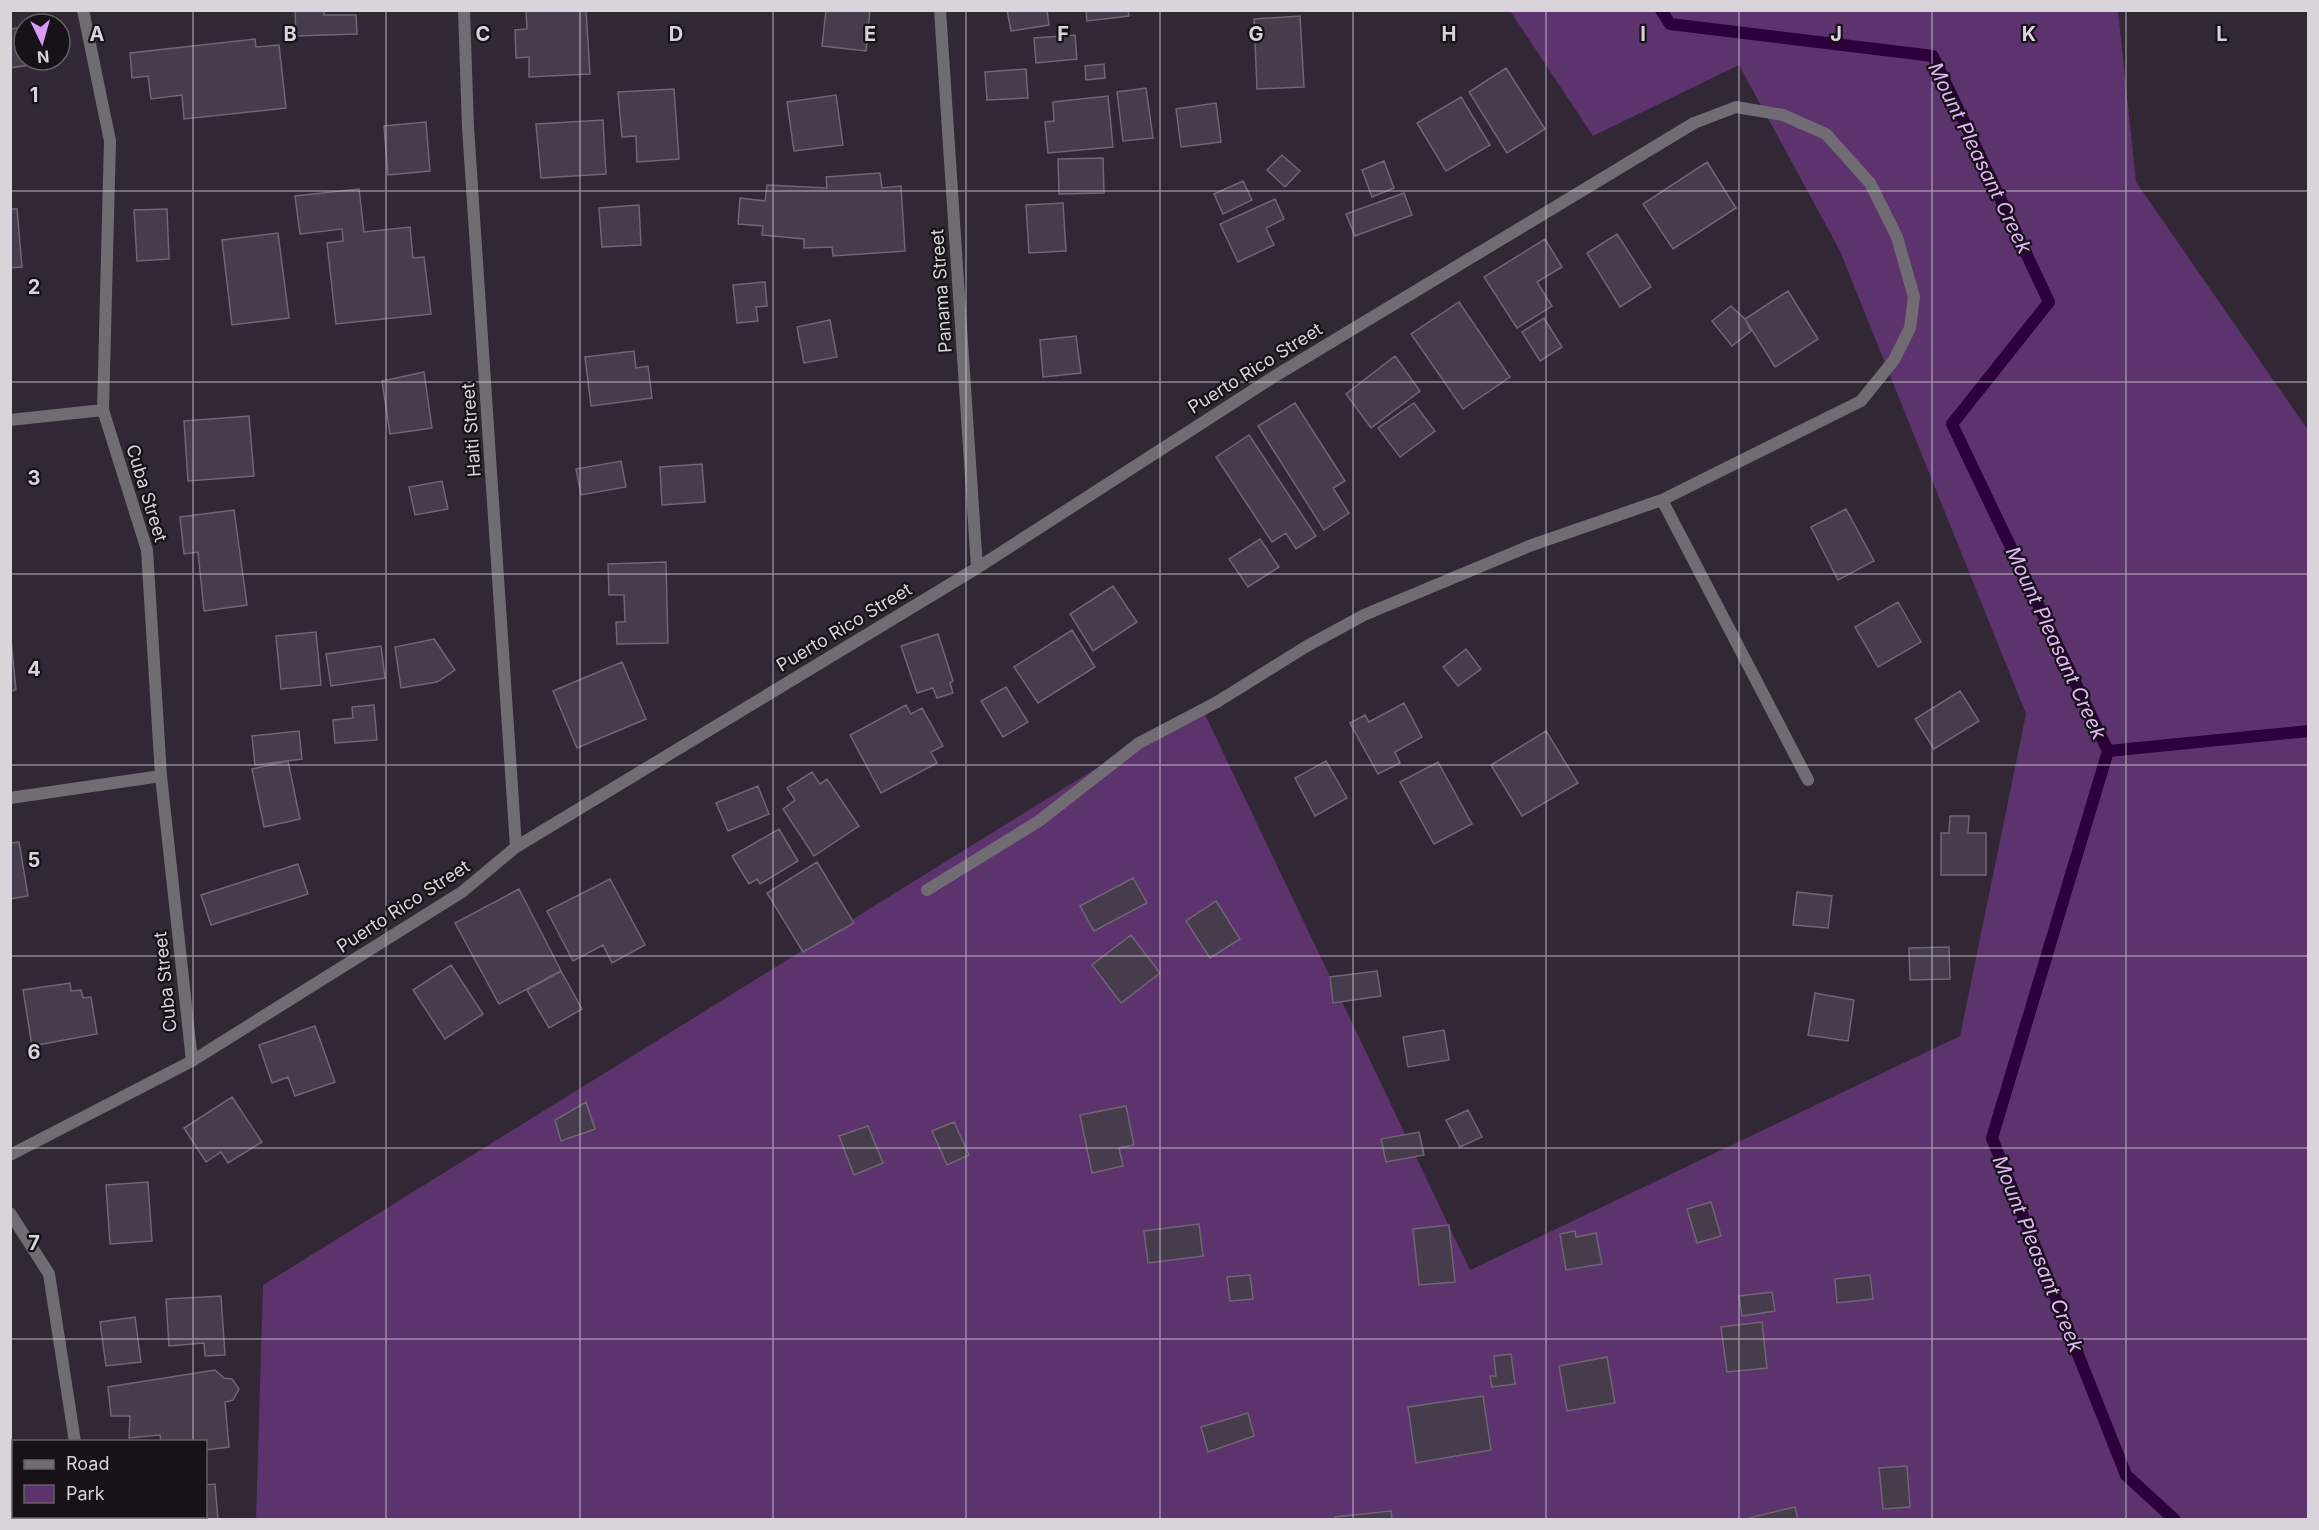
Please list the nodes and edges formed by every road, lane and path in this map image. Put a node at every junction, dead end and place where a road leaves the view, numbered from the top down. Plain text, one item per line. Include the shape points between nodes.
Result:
1 (83, 10) edge
2 (464, 10) edge
3 (940, 10) edge
4 (103, 410) junction
5 (10, 420) edge
6 (1662, 500) junction
7 (977, 568) junction
8 (161, 776) junction
9 (1808, 780) dead end
10 (10, 798) edge
11 (516, 847) junction
12 (927, 890) dead end
13 (192, 1061) junction
14 (10, 1155) edge
15 (10, 1214) edge
16 (75, 1440) edge

1 - 4 street, Cuba Street via 110,141
2 - 11 street, Haiti Street via 468,127
3 - 7 street, Panama Street
4 - 5 street
4 - 8 street, Cuba Street via 147,550
6 - 7 street, Puerto Rico Street via 1861,401 1893,360 1910,328 1914,297 1897,237 1870,183 1827,134 1783,115 1736,107 1694,123 1275,376
6 - 9 street
6 - 12 street, Puerto Rico Street via 1532,545 1364,615 1139,743 1039,821
7 - 11 street, Puerto Rico Street
8 - 10 street
8 - 13 street, Cuba Street
11 - 13 street, Puerto Rico Street via 462,892
13 - 14 street, Puerto Rico Street
15 - 16 street via 49,1274

